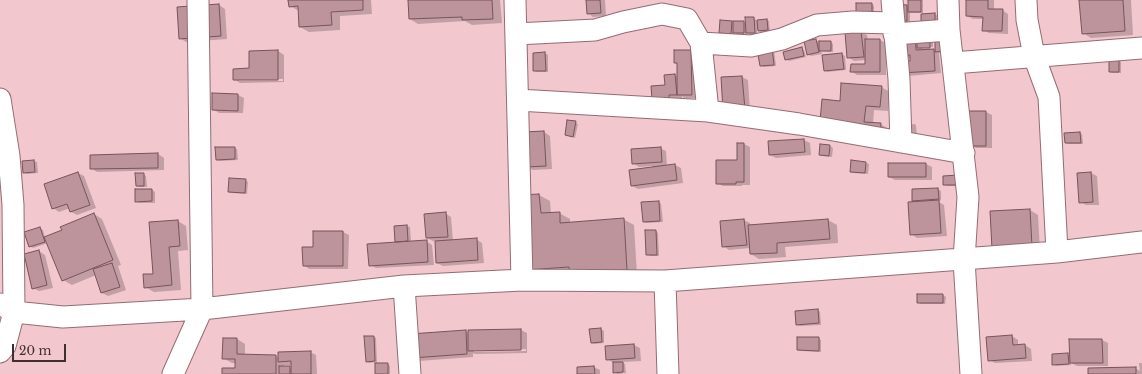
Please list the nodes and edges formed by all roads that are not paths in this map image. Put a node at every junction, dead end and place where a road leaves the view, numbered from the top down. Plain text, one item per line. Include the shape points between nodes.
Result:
1 (198, 0) edge
2 (515, 0) edge
3 (892, 0) edge
4 (948, 0) edge
5 (1026, 0) edge
6 (894, 28) junction
7 (949, 30) junction
8 (516, 34) junction
9 (701, 43) junction
10 (1142, 48) edge
11 (1034, 56) junction
12 (953, 63) junction
13 (0, 99) edge
14 (518, 100) junction
15 (708, 111) junction
16 (901, 142) junction
17 (964, 153) junction
18 (4, 156) edge
19 (1142, 242) edge
20 (1057, 252) junction
21 (964, 260) junction
22 (522, 280) junction
23 (666, 281) junction
24 (404, 286) junction
25 (7, 308) edge
26 (202, 309) junction
27 (0, 352) edge
28 (173, 374) edge
29 (410, 374) edge
30 (668, 374) edge
31 (971, 374) edge

1 - 26 street
2 - 8 street
3 - 6 street
4 - 7 street
5 - 11 street
6 - 7 street
6 - 9 street via 852,22 816,25 782,39 751,46
6 - 16 street
7 - 12 street
8 - 9 street via 595,30 662,14 687,19
8 - 14 street
9 - 15 street
10 - 11 street
11 - 12 street
11 - 20 street via 1049,97
12 - 17 street
13 - 18 street
14 - 15 street
14 - 22 street
15 - 16 street
16 - 17 street
17 - 21 street via 968,197
18 - 25 street via 13,206
19 - 20 street
20 - 21 street
21 - 23 street
21 - 31 street
22 - 23 street
22 - 24 street
23 - 30 street
24 - 26 street
24 - 29 street
25 - 26 street via 63,317
25 - 27 street via 5,346
26 - 28 street

